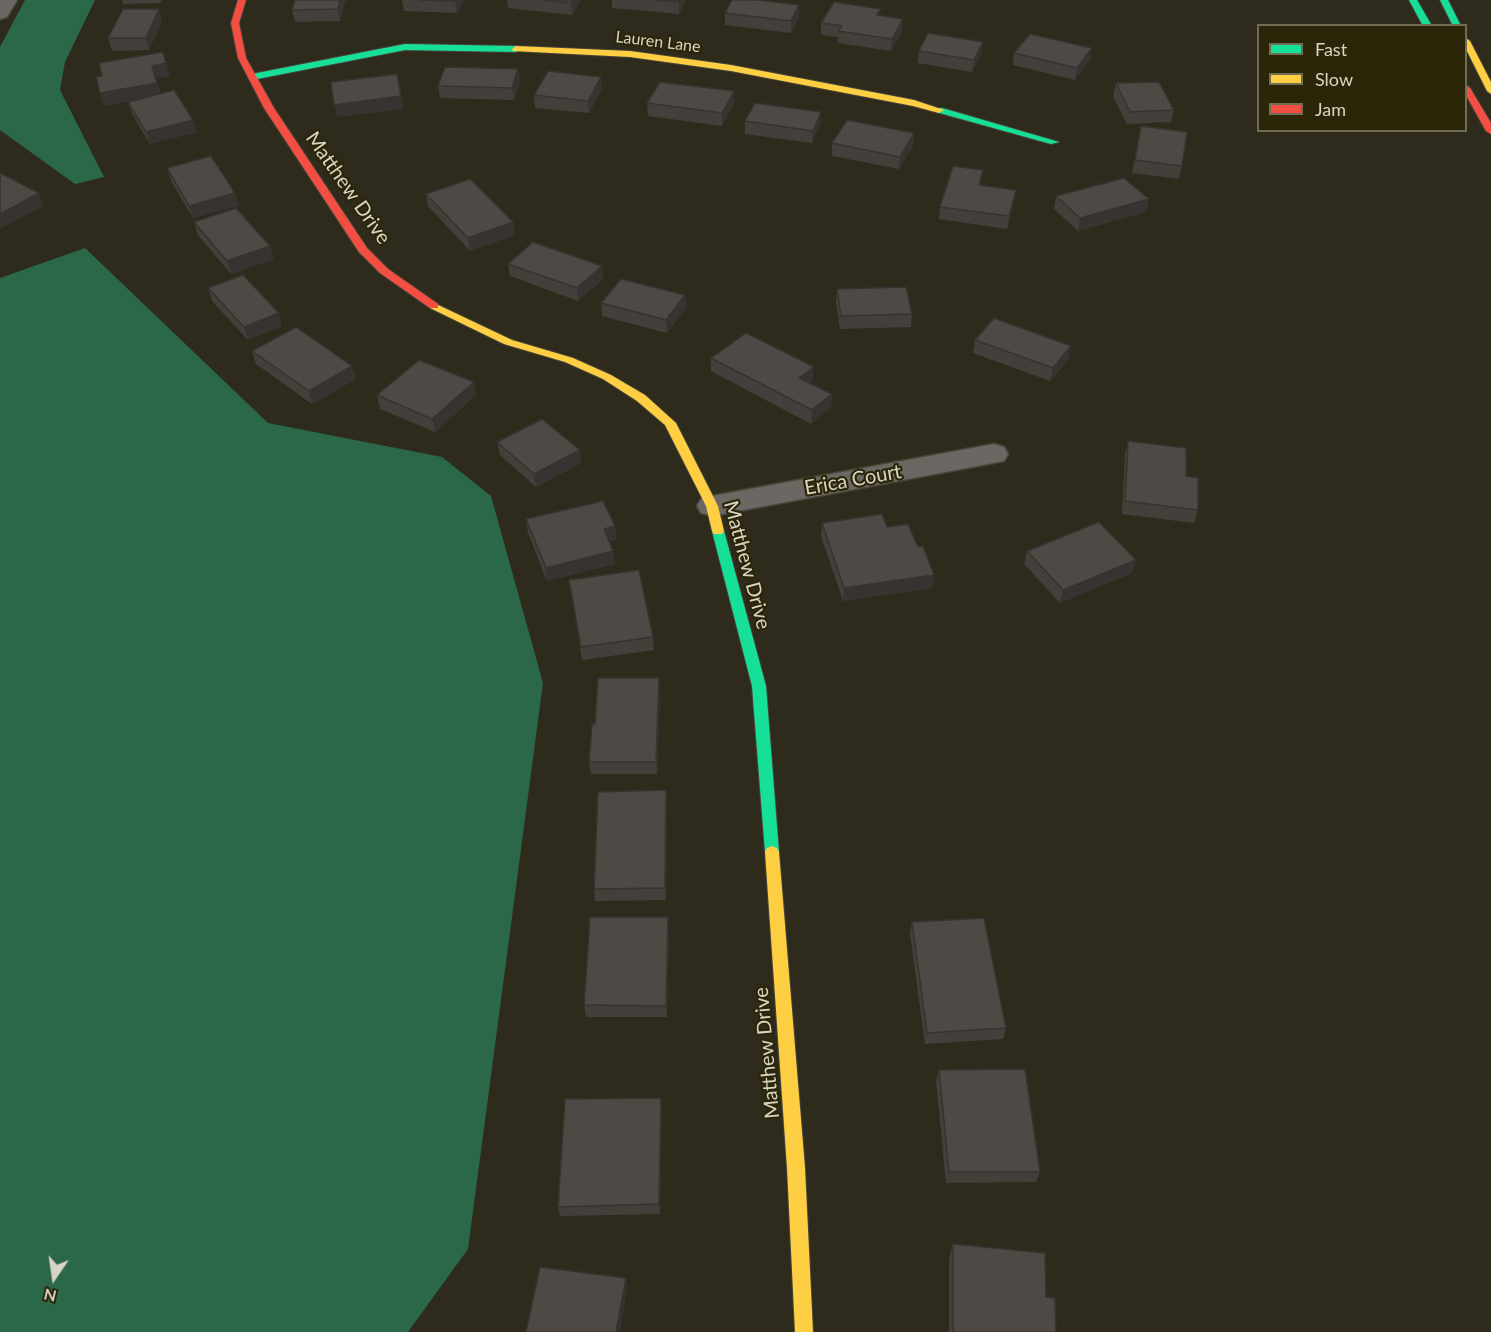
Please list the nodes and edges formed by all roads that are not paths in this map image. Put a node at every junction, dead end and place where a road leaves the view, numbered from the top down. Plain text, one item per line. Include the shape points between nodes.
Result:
1 (7, 0) edge
2 (242, 0) edge
3 (1413, 0) edge
4 (1444, 0) edge
5 (0, 13) edge
6 (1427, 24) edge
7 (1456, 24) edge
8 (1467, 43) edge
9 (252, 77) junction
10 (1467, 90) edge
11 (1491, 91) edge
12 (1491, 131) edge
13 (1054, 142) dead end
14 (994, 454) dead end
15 (712, 506) junction
16 (804, 1332) edge

1 - 5 street
2 - 9 main road, Matthew Drive via 235,23 242,58
3 - 6 main road
4 - 7 main road
8 - 11 main road
9 - 13 main road, Lauren Lane via 405,47 630,54 730,68 914,103
9 - 15 main road, Matthew Drive via 347,229 384,271 419,297 471,326 569,360 641,398 670,423
10 - 12 main road
14 - 15 street, Erica Court
15 - 16 main road, Matthew Drive via 759,686 796,1168

